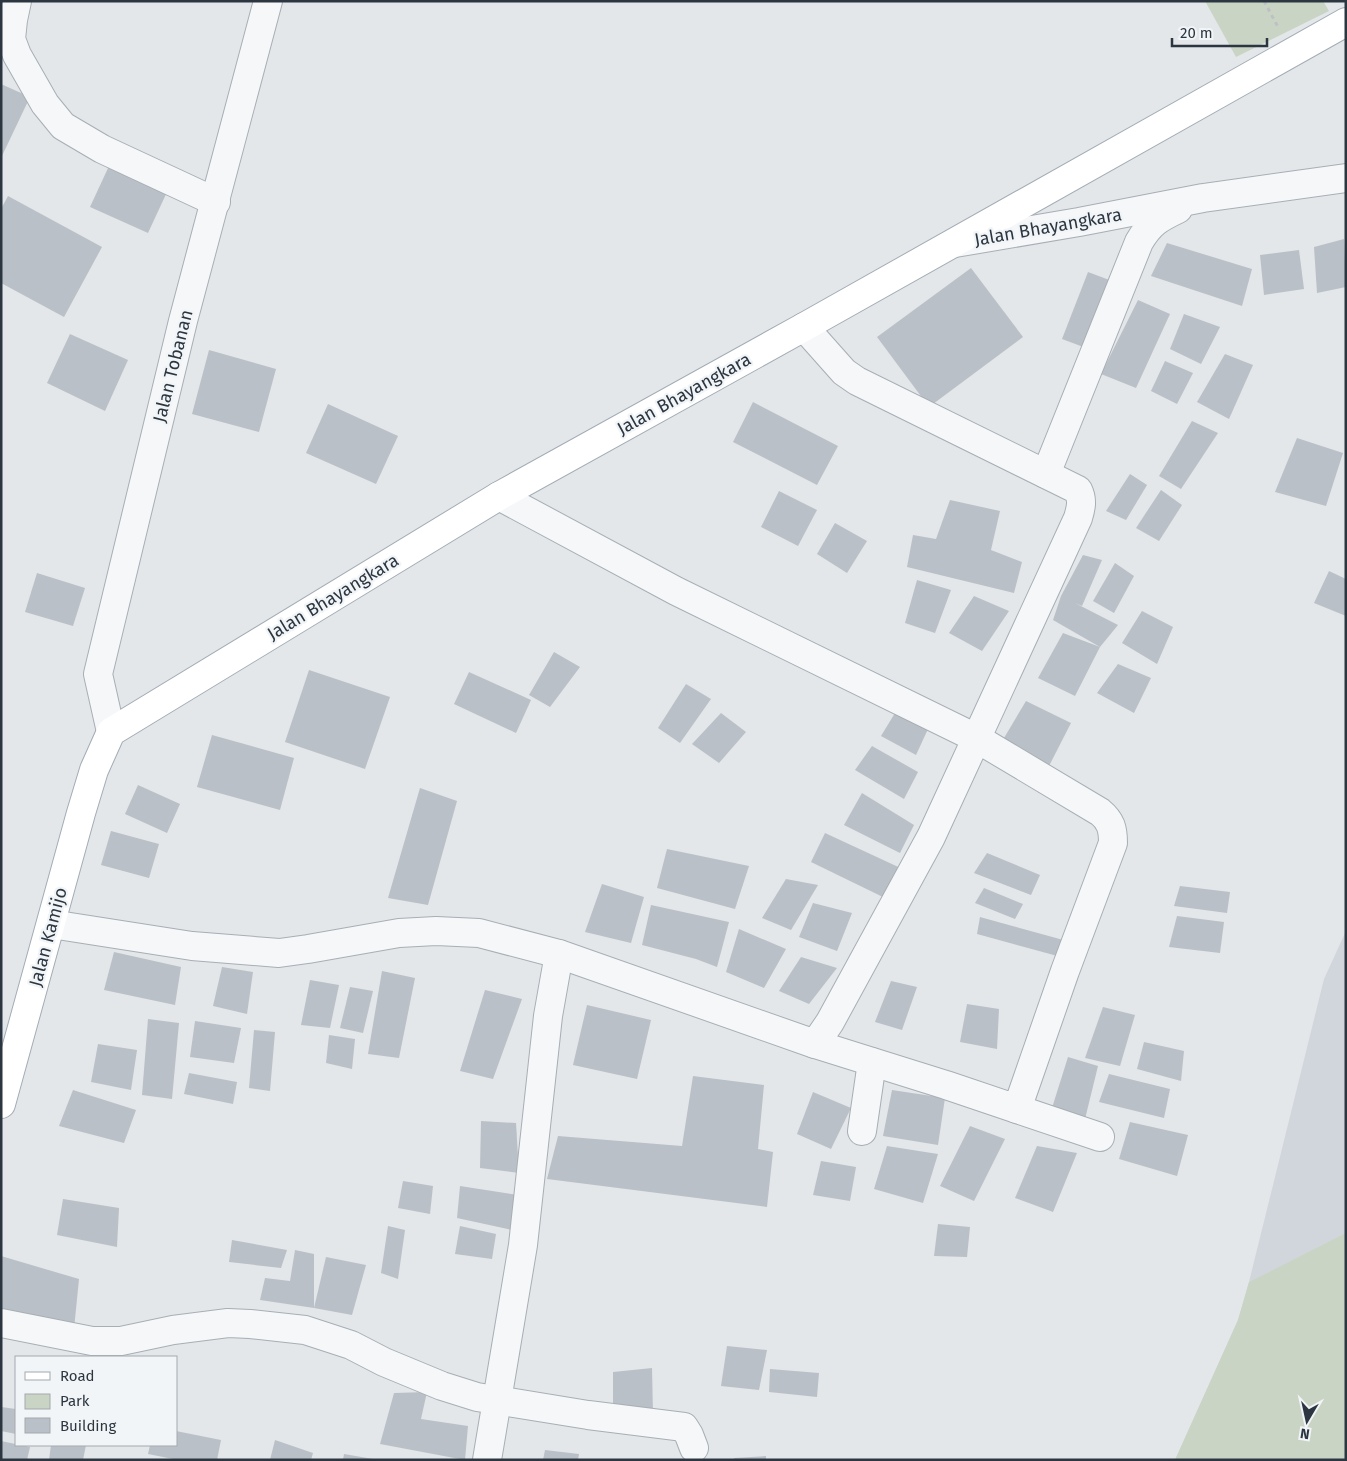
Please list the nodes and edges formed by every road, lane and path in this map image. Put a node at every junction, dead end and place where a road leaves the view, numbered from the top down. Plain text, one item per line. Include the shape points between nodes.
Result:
1 (17, 1) edge
2 (268, 1) edge
3 (1346, 22) edge
4 (6, 28) edge
5 (1346, 178) edge
6 (1203, 198) junction
7 (216, 202) junction
8 (949, 244) junction
9 (804, 327) junction
10 (1046, 474) junction
11 (500, 496) junction
12 (111, 732) junction
13 (976, 738) junction
14 (51, 924) junction
15 (559, 954) junction
16 (815, 1044) junction
17 (872, 1062) junction
18 (1, 1104) edge
19 (1017, 1109) junction
20 (862, 1131) dead end
21 (1100, 1137) dead end
22 (1, 1323) edge
23 (498, 1400) junction
24 (694, 1448) dead end
25 (488, 1460) edge

1 - 4 street
2 - 7 street, Jalan Tobanan
3 - 8 main road
4 - 7 street via 45,104 63,126 102,149
5 - 6 street, Jalan Bhayangkara
6 - 8 street, Jalan Bhayangkara
6 - 10 street via 1161,217 1147,228 1139,242
7 - 12 street, Jalan Tobanan via 183,321 98,674
8 - 9 main road, Jalan Bhayangkara
9 - 10 street via 857,382
9 - 11 main road, Jalan Bhayangkara
10 - 13 street via 1078,490 1081,507
11 - 12 main road, Jalan Bhayangkara
11 - 13 street via 676,592
12 - 14 main road, Jalan Kamijo via 94,770
13 - 16 street via 931,837
13 - 19 street via 1100,812 1108,818 1113,829 1113,842
14 - 15 street via 192,946 279,953 399,932 479,933
14 - 18 main road, Jalan Kamijo
15 - 16 street
15 - 23 street via 548,1016 523,1245
16 - 17 street
17 - 19 street
17 - 20 street
19 - 21 street
22 - 23 street via 92,1342 121,1341 228,1323 305,1330 351,1346 442,1386
23 - 24 street via 684,1427
23 - 25 street

